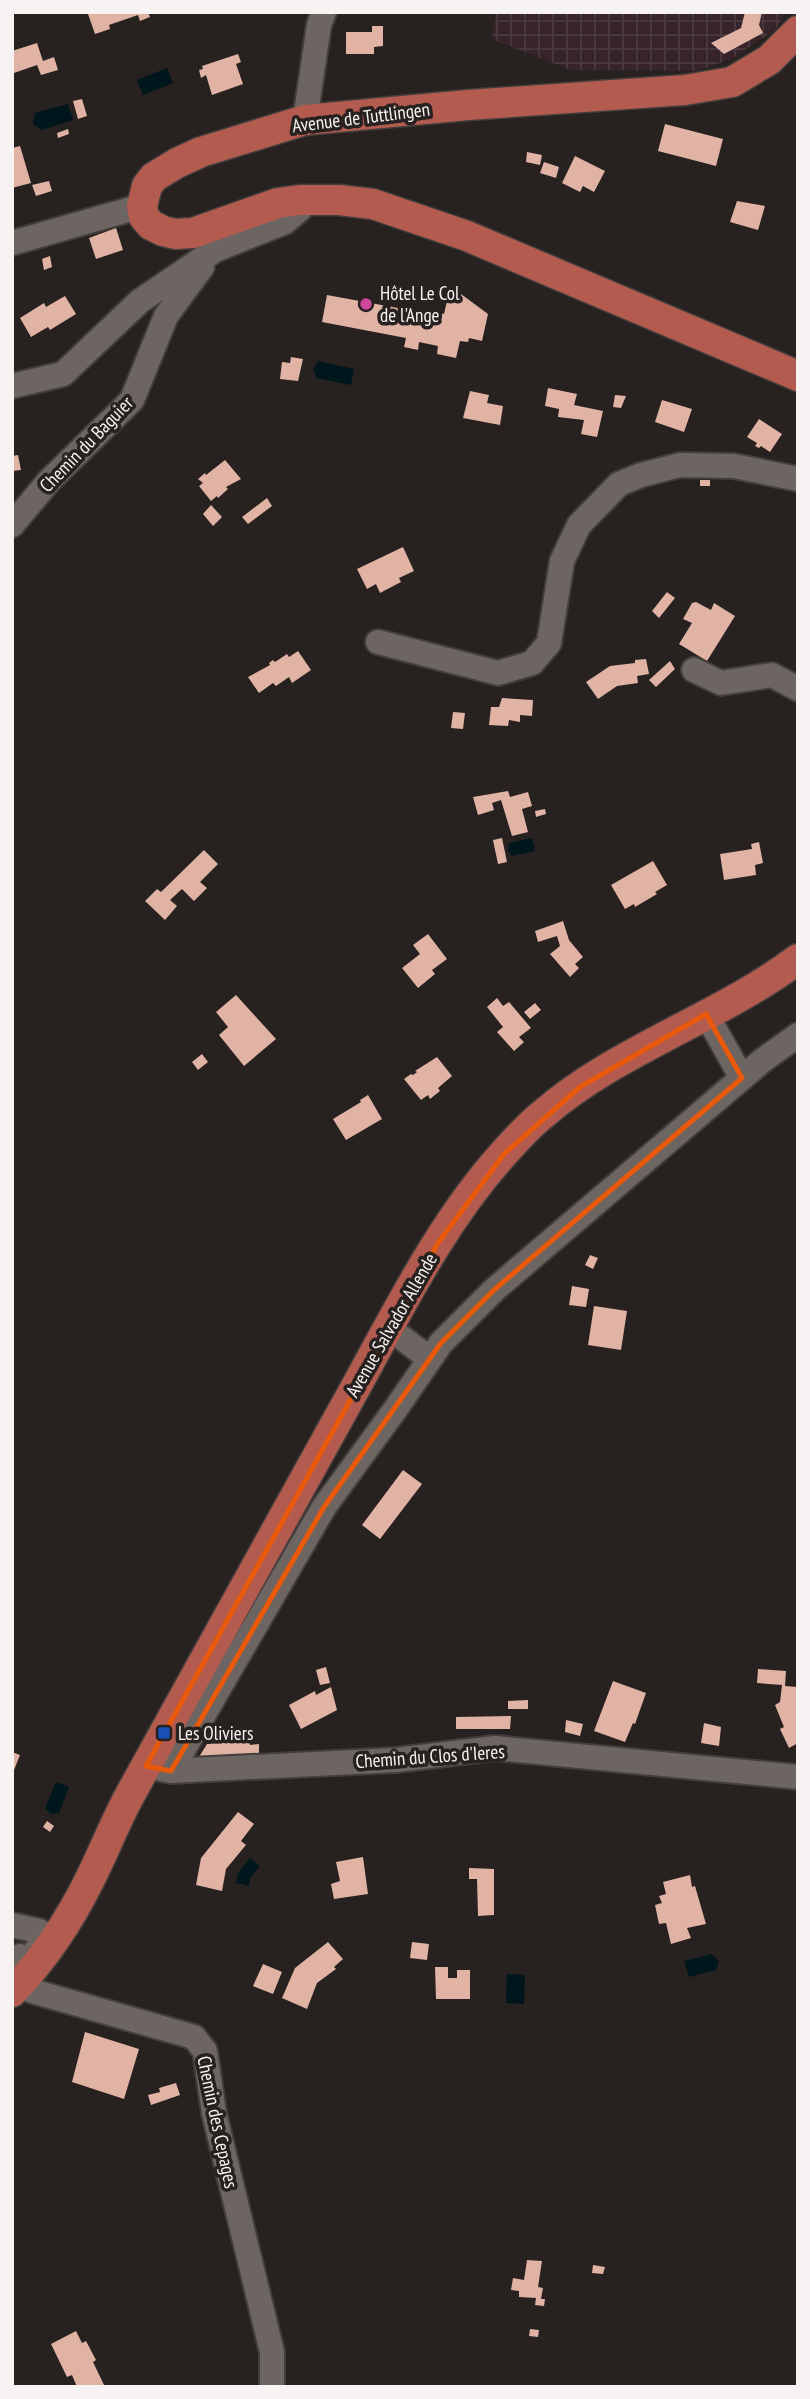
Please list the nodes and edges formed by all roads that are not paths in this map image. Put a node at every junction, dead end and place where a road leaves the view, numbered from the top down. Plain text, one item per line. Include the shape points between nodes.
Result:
1 (324, 12) edge
2 (798, 32) edge
3 (305, 120) junction
4 (300, 200) junction
5 (142, 206) junction
6 (12, 243) edge
7 (215, 250) junction
8 (798, 376) edge
9 (12, 386) edge
10 (798, 478) edge
11 (12, 525) edge
12 (378, 642) dead end
13 (694, 670) dead end
14 (798, 689) edge
15 (798, 959) edge
16 (705, 1014) junction
17 (798, 1035) edge
18 (742, 1077) junction
19 (389, 1328) junction
20 (430, 1359) junction
21 (158, 1769) junction
22 (798, 1777) edge
23 (23, 1958) edge
24 (272, 2387) edge

1 - 3 street
2 - 3 main road, Avenue de Tuttlingen via 769,60 732,82 685,90
3 - 5 main road, Avenue de Tuttlingen via 201,152 164,170 147,186
4 - 5 main road via 265,207 193,233 175,234 151,225
4 - 7 street via 299,210 285,222
4 - 8 main road via 373,204 422,219
5 - 6 street
7 - 9 street via 140,301 63,374
7 - 11 street, Chemin du Baguier via 166,316 132,400 49,481
10 - 12 street via 734,466 680,465 620,484 579,525 562,561 549,643 532,663 498,673
13 - 14 street via 721,683 772,675
15 - 16 main road, Avenue Salvador Allende
16 - 18 street
16 - 19 main road, Avenue Salvador Allende via 624,1059 541,1115 474,1188
17 - 18 street
18 - 20 street via 495,1289
19 - 20 street
19 - 21 main road, Avenue Salvador Allende
20 - 21 street via 324,1507
21 - 22 street, Chemin du Clos d'Ieres via 396,1760 495,1748
21 - 23 main road, Avenue Salvador Allende via 118,1816
23 - 24 street, Chemin des Cepages via 32,1991 194,2037 205,2051 214,2113 272,2352

